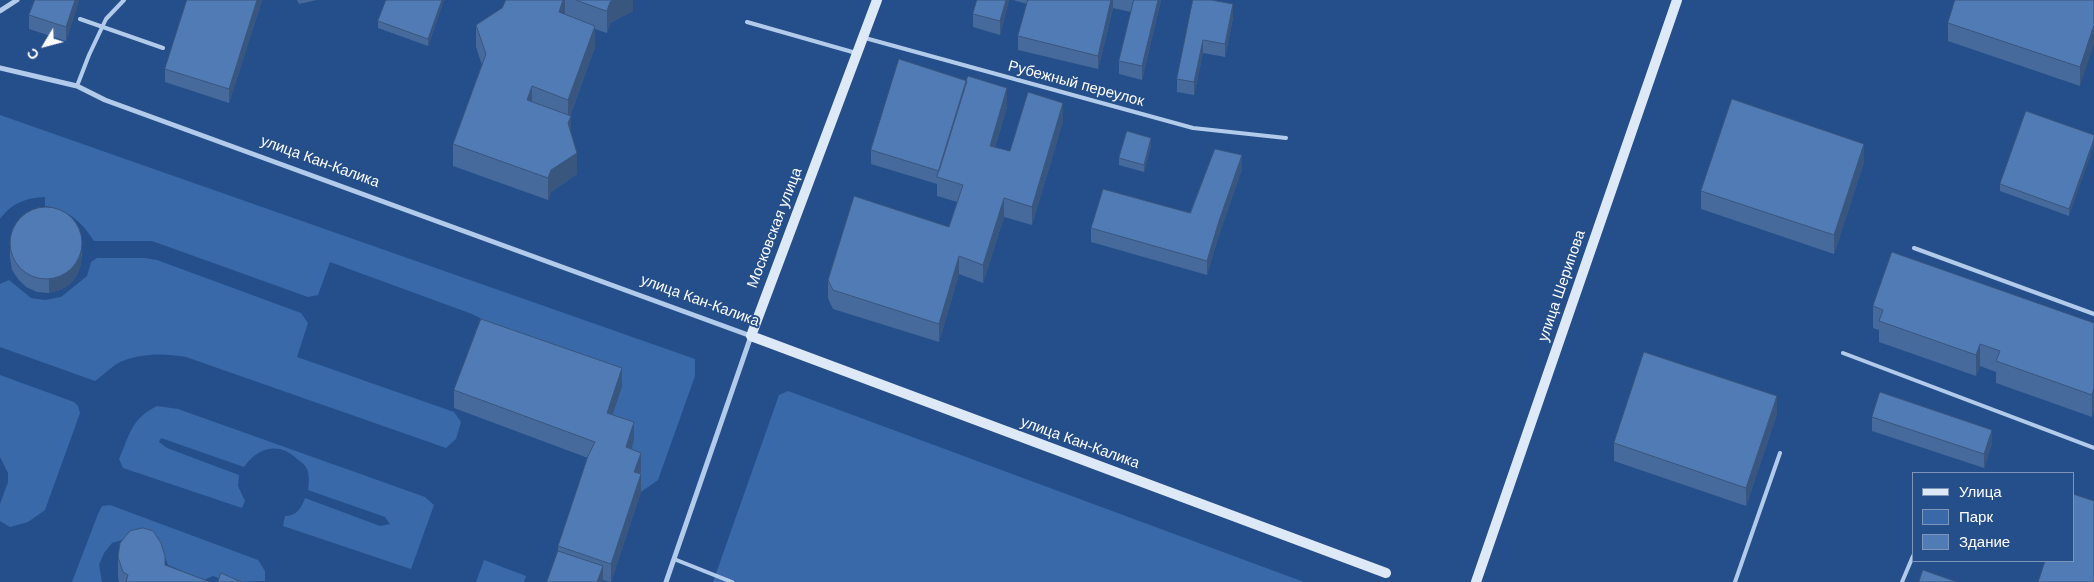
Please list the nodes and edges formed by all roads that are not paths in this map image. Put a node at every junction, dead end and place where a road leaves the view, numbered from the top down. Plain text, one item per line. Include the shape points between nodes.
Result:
1 (17, 0) edge
2 (124, 0) edge
3 (877, 0) edge
4 (1677, 0) edge
5 (0, 11) edge
6 (80, 19) dead end
7 (747, 22) dead end
8 (102, 28) junction
9 (863, 37) junction
10 (163, 48) dead end
11 (857, 53) junction
12 (0, 68) edge
13 (77, 86) junction
14 (1286, 138) dead end
15 (1914, 248) dead end
16 (2094, 314) edge
17 (751, 336) junction
18 (1843, 353) dead end
19 (2094, 448) edge
20 (1780, 453) dead end
21 (1912, 558) edge
22 (674, 559) junction
23 (1386, 573) dead end
24 (666, 582) edge
25 (732, 582) edge
26 (1476, 582) edge
27 (1736, 582) edge
28 (1902, 582) edge

1 - 5 street
2 - 8 lane
3 - 9 street, Московская улица
4 - 26 street, улица Шерипова
6 - 8 lane
7 - 11 lane
8 - 10 lane
8 - 13 lane
9 - 11 street, Московская улица
9 - 14 lane, Рубежный переулок via 1194,128
11 - 17 street, Московская улица
12 - 13 street, улица Кан-Калика
13 - 17 street, улица Кан-Калика via 115,103
15 - 16 lane
17 - 22 street, Московская улица
17 - 23 street, улица Кан-Калика
18 - 19 lane
20 - 27 lane
21 - 28 lane
22 - 24 street, Московская улица
22 - 25 lane

